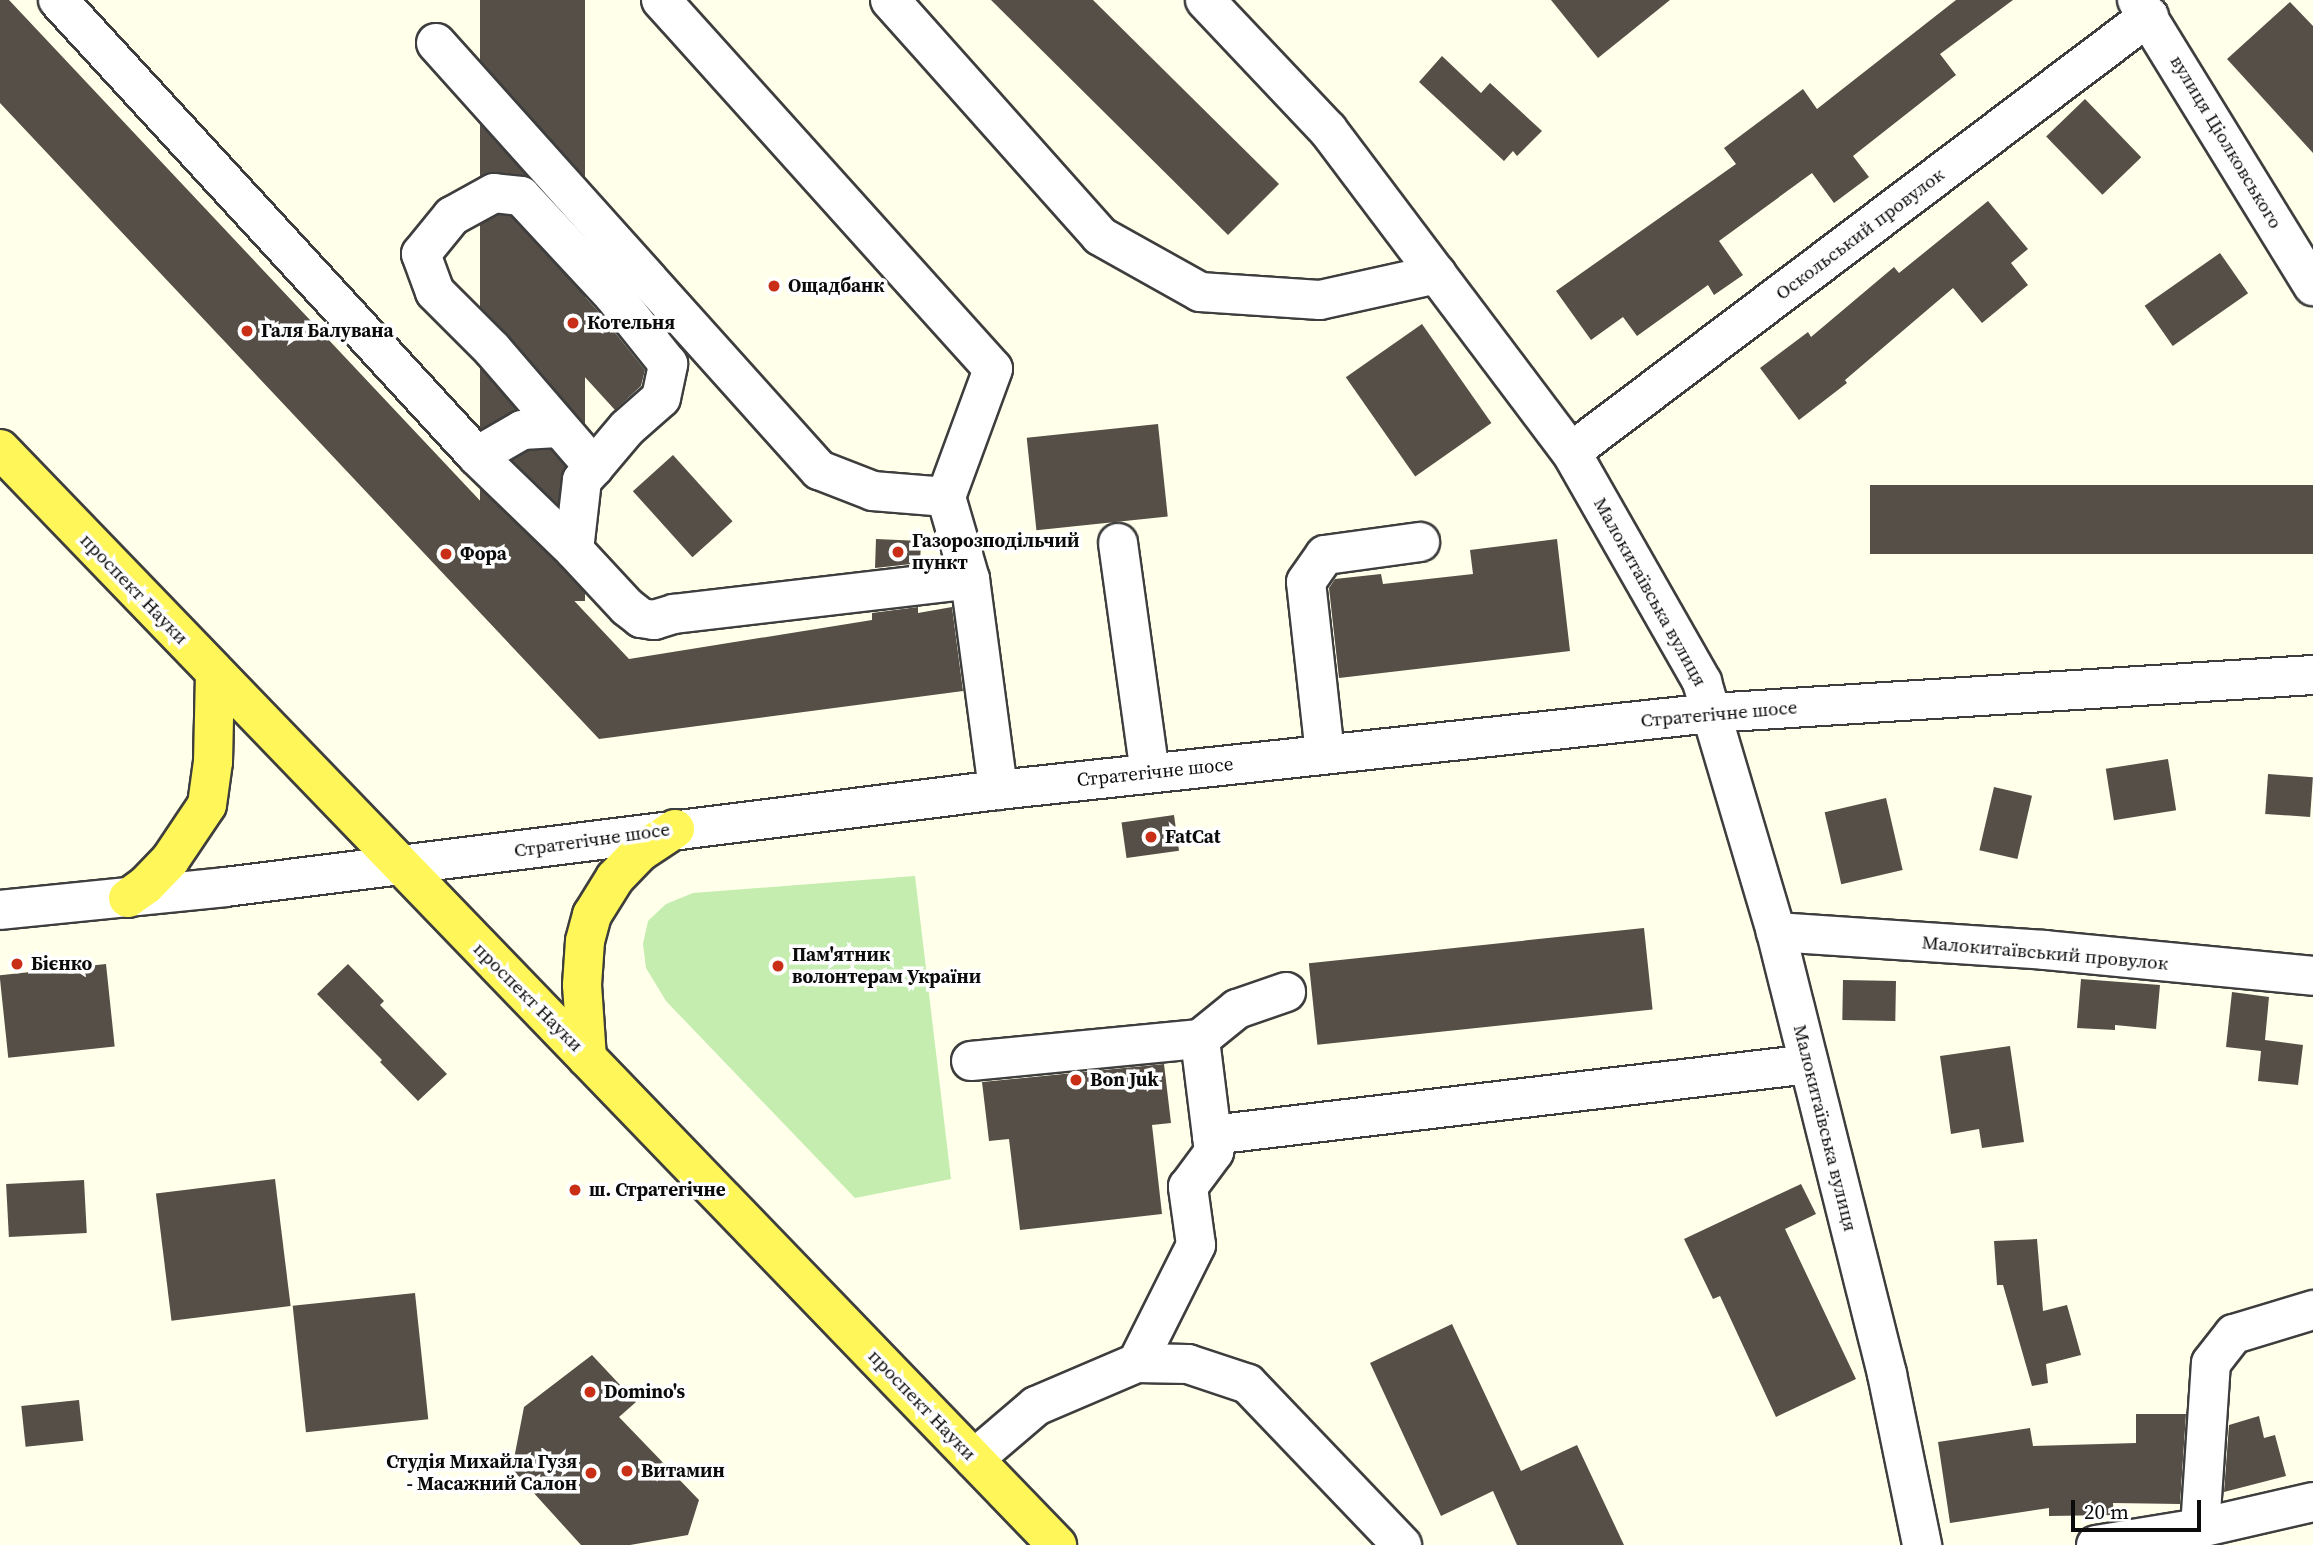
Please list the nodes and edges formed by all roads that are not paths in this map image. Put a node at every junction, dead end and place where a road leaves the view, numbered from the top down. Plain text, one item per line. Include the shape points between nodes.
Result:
1 (58, 0) edge
2 (661, 0) edge
3 (890, 0) edge
4 (1205, 0) edge
5 (2143, 8) edge
6 (436, 43) dead end
7 (1437, 274) junction
8 (2313, 286) edge
9 (558, 428) junction
10 (0, 449) edge
11 (1572, 452) junction
12 (478, 456) junction
13 (594, 467) junction
14 (946, 497) junction
15 (1118, 542) dead end
16 (1420, 542) dead end
17 (574, 551) junction
18 (970, 579) junction
19 (215, 673) junction
20 (2313, 675) edge
21 (1712, 713) junction
22 (1325, 754) junction
23 (1150, 773) junction
24 (998, 790) junction
25 (675, 829) junction
26 (402, 866) junction
27 (128, 898) junction
28 (0, 910) edge
29 (1776, 932) junction
30 (2313, 976) edge
31 (1286, 992) dead end
32 (1200, 1039) junction
33 (587, 1058) junction
34 (971, 1061) dead end
35 (1809, 1064) junction
36 (1212, 1135) junction
37 (2313, 1310) edge
38 (1137, 1363) junction
39 (974, 1459) junction
40 (2313, 1502) edge
41 (2200, 1528) junction
42 (1057, 1545) edge
43 (1402, 1545) edge
44 (1922, 1545) edge
45 (2096, 1545) edge

1 - 12 street
2 - 14 street via 993,369
3 - 7 street via 1100,236 1200,292 1321,300
4 - 7 street, Малокитаївська вулиця via 1328,130
5 - 8 street, вулиця Ціолковського
5 - 11 street, Оскольський провулок
6 - 14 street via 819,470 873,491
7 - 11 street, Малокитаївська вулиця
9 - 12 street via 522,430
9 - 13 street
9 - 13 street via 492,349 435,292 421,254 453,216 494,193 521,196 613,295 668,364 661,398
10 - 19 main road, проспект Науки
11 - 21 street, Малокитаївська вулиця via 1682,643
12 - 17 street
13 - 17 street via 582,480
14 - 18 street
15 - 23 street
16 - 22 street via 1325,555 1306,582
17 - 18 street via 627,607 641,618 654,620
18 - 24 street
19 - 26 main road, проспект Науки
19 - 27 main road via 207,805 170,860
20 - 21 street, Стратегічне шосе
21 - 22 street, Стратегічне шосе
21 - 29 street, Малокитаївська вулиця
22 - 23 street, Стратегічне шосе
23 - 24 street, Стратегічне шосе
24 - 25 street, Стратегічне шосе
25 - 26 street, Стратегічне шосе
25 - 33 main road via 615,878 592,915 582,985
26 - 27 street, Стратегічне шосе
26 - 33 main road, проспект Науки
27 - 28 street, Стратегічне шосе
29 - 30 street, Малокитаївський провулок via 2043,950
29 - 35 street, Малокитаївська вулиця
31 - 32 street via 1237,1009
32 - 34 street
32 - 36 street
33 - 39 main road, проспект Науки
35 - 36 street
35 - 44 street, Малокитаївська вулиця via 1887,1374
36 - 38 street via 1214,1152 1188,1187 1196,1245
37 - 41 street via 2234,1334 2211,1363
38 - 39 street via 1036,1406
38 - 43 street via 1188,1364 1248,1384
39 - 42 main road, проспект Науки
40 - 41 street
41 - 45 street

